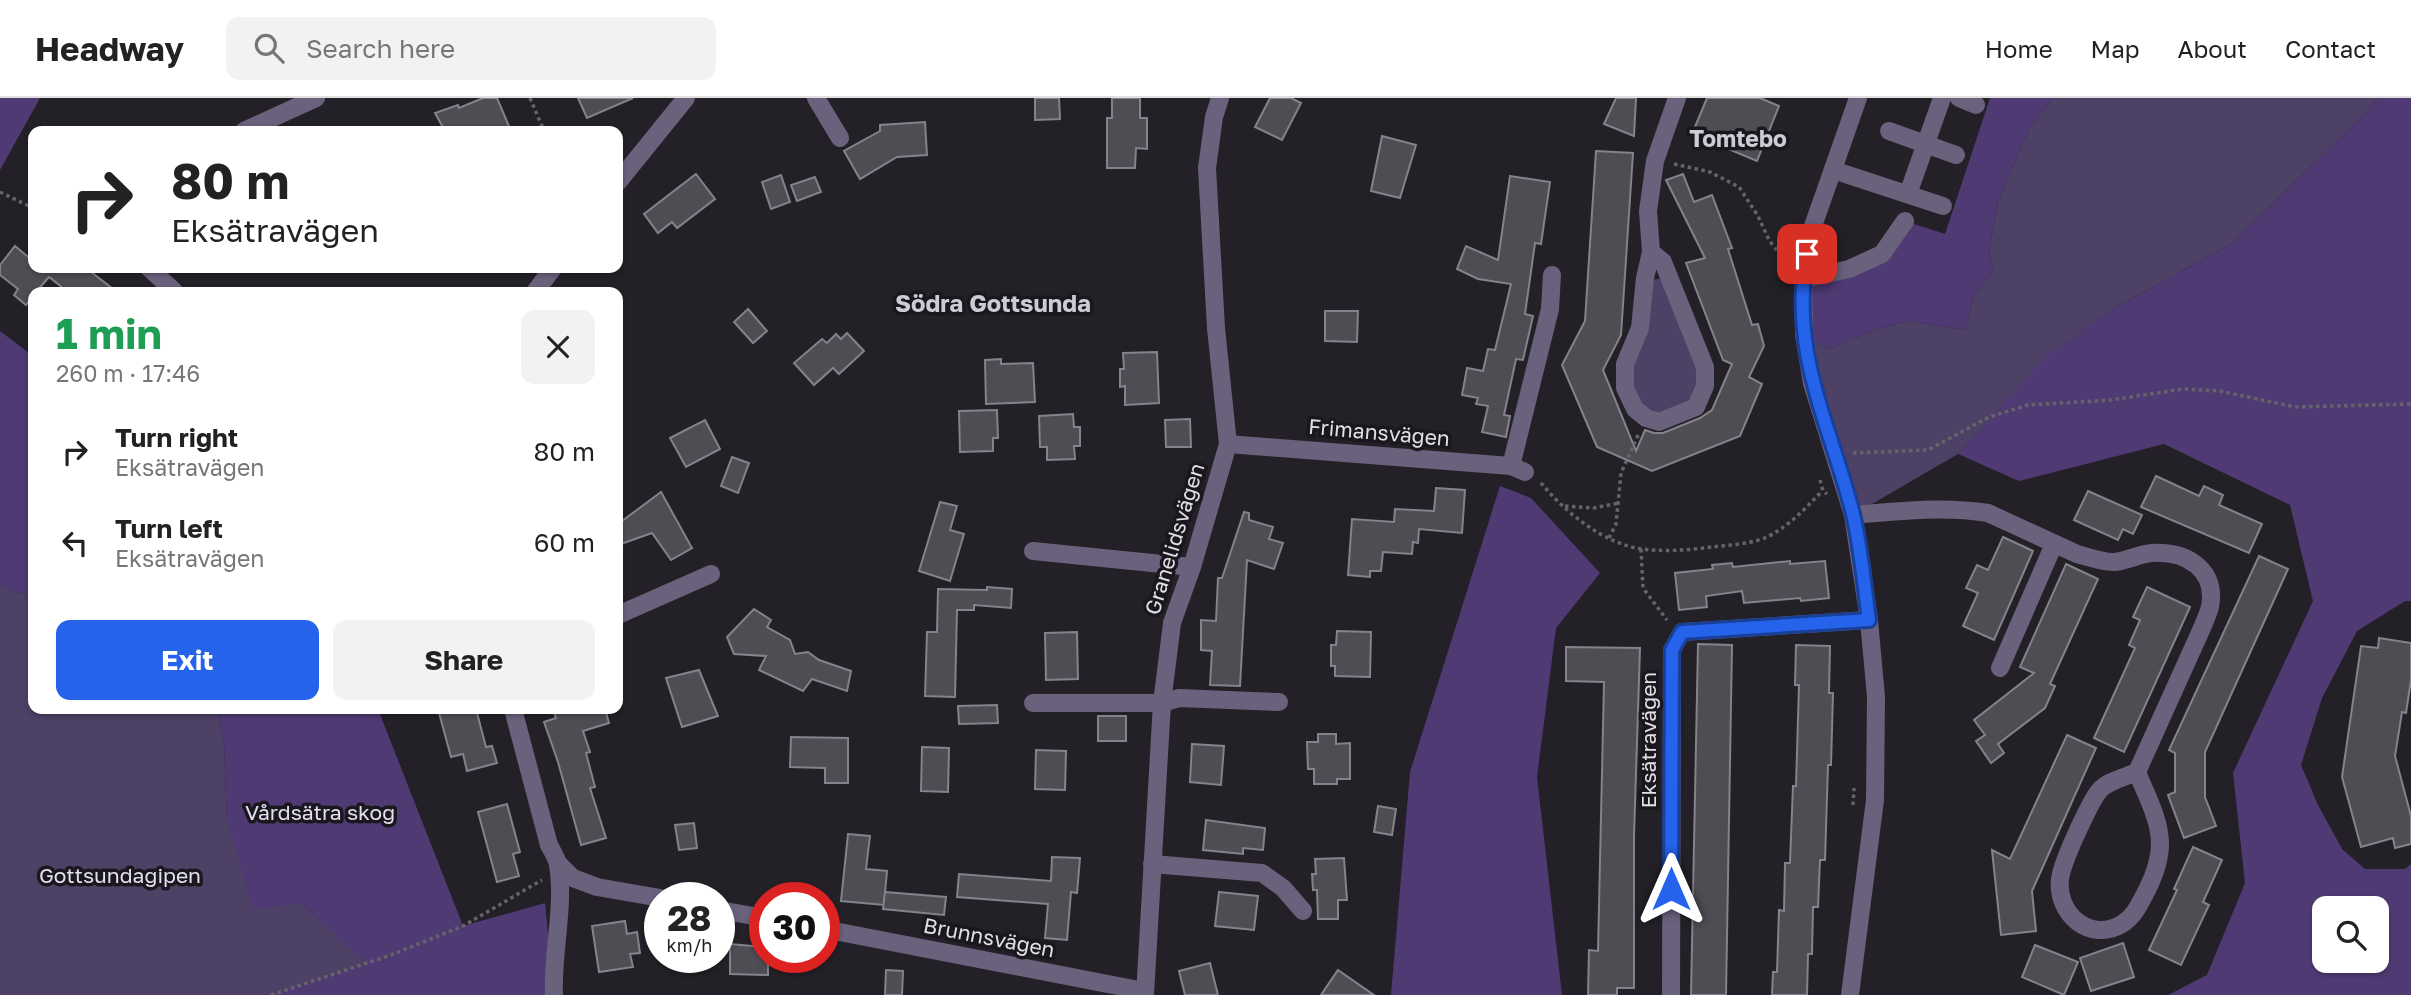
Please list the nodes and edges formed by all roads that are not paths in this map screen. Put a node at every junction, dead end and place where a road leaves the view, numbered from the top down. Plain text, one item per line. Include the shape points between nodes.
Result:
1 (316, 98) edge
2 (686, 98) edge
3 (816, 98) edge
4 (1220, 98) edge
5 (1677, 98) edge
6 (1858, 98) edge
7 (1942, 98) edge
8 (255, 126) edge
9 (1889, 131) dead end
10 (840, 138) dead end
11 (1926, 144) junction
12 (1956, 155) dead end
13 (1833, 170) junction
14 (623, 176) edge
15 (1908, 194) junction
16 (1943, 206) dead end
17 (1905, 221) dead end
18 (1651, 252) junction
19 (154, 273) edge
20 (1552, 275) dead end
21 (1802, 279) junction
22 (170, 287) edge
23 (1228, 444) junction
24 (1853, 515) junction
25 (2054, 544) junction
26 (1032, 551) dead end
27 (1192, 567) junction
28 (711, 574) dead end
29 (623, 613) edge
30 (1869, 620) junction
31 (2000, 668) dead end
32 (1279, 702) dead end
33 (1033, 703) dead end
34 (1162, 703) junction
35 (514, 714) edge
36 (2137, 772) junction
37 (558, 863) junction
38 (1152, 864) junction
39 (644, 895) edge
40 (1303, 911) dead end
41 (840, 932) edge
42 (1144, 993) edge
43 (554, 995) edge
44 (1671, 995) edge
45 (1850, 995) edge

1 - 8 street
2 - 14 street
3 - 10 street
4 - 23 street, Granelidsvägen via 1207,168
5 - 18 street via 1655,161 1648,211
6 - 13 street
7 - 11 street
9 - 11 street
11 - 12 street
11 - 15 street
13 - 15 street
13 - 21 street via 1812,229
15 - 16 street
17 - 21 street via 1882,254 1849,269
18 - 18 street via 1663,262 1706,368 1705,386 1696,407 1660,422 1635,409 1626,388 1625,364 1640,328
19 - 22 street
20 - 23 street, Frimansvägen via 1550,309 1518,469
21 - 24 street via 1812,383
23 - 27 street, Granelidsvägen
24 - 25 street via 1908,510 1988,513
24 - 30 street
25 - 31 street
25 - 36 street via 2114,562 2152,553 2173,554 2196,563 2209,585 2210,607 2202,628
26 - 27 street
27 - 34 street, Granelidsvägen via 1172,623
28 - 29 street
30 - 44 street, Eksätravägen via 1682,632 1672,650
30 - 45 street via 1876,696 1875,800
32 - 34 street via 1179,698
33 - 34 street
34 - 38 street, Granelidsvägen
35 - 37 street via 549,845
36 - 36 street via 2157,825 2158,863 2133,915 2106,930 2082,927 2062,900 2064,865 2099,790
37 - 39 street via 572,878
37 - 43 street
38 - 40 street via 1262,873
38 - 42 street, Granelidsvägen
41 - 42 street, Brunnsvägen

